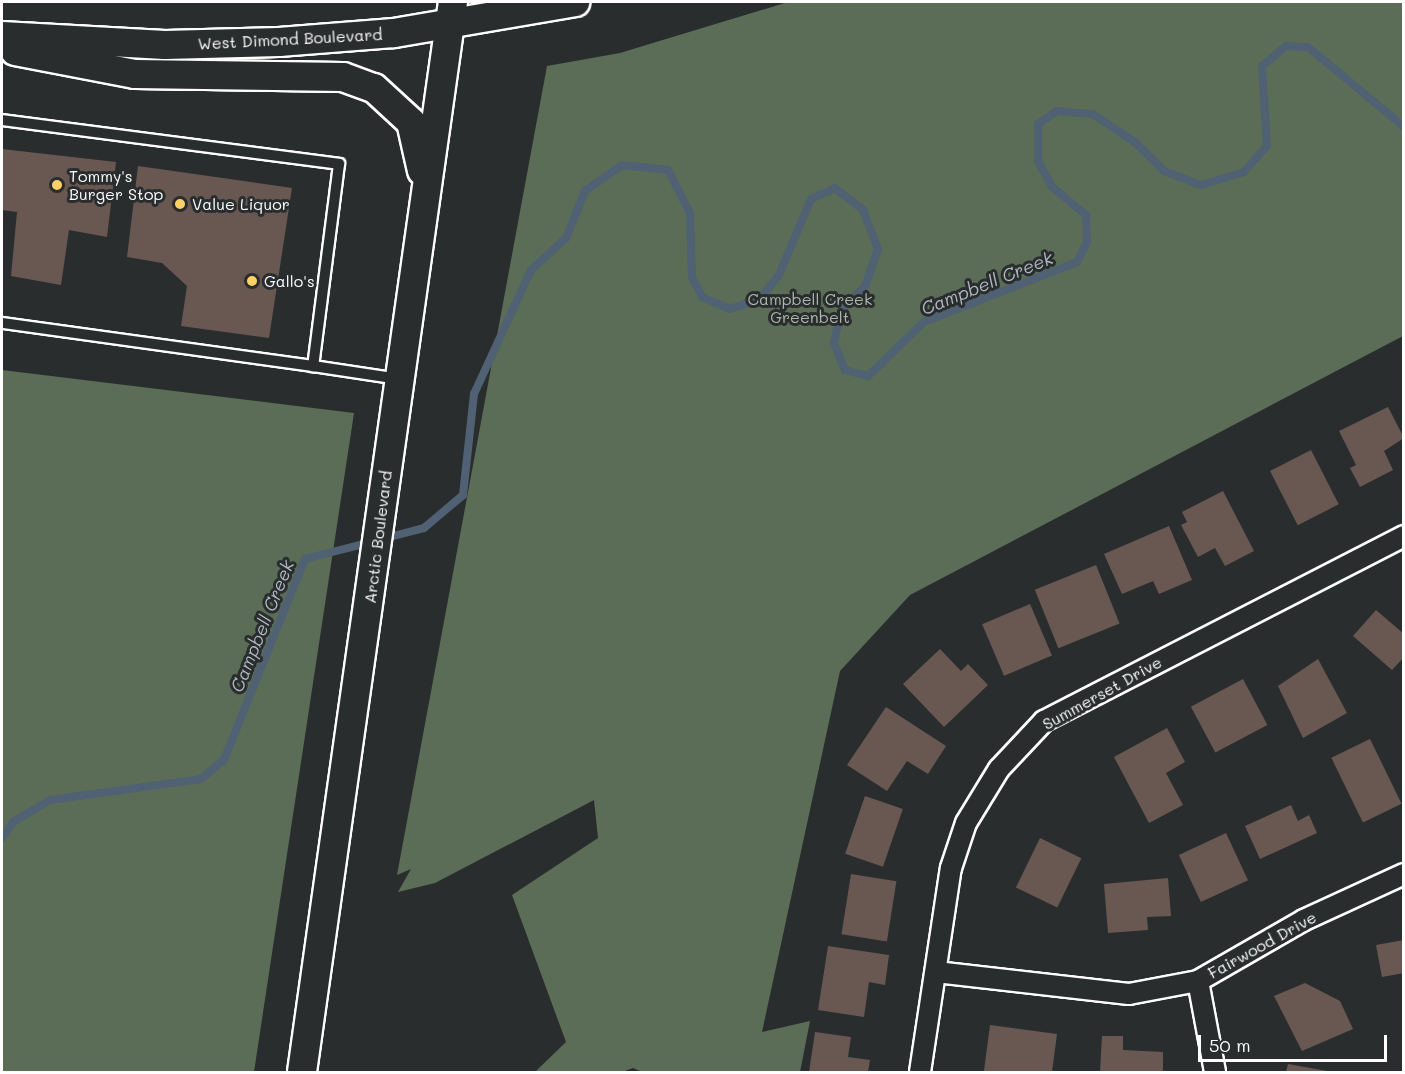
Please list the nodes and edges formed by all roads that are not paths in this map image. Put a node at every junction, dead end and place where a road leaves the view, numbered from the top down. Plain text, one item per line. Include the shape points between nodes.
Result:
1 (575, 2) edge
2 (451, 13) edge
3 (2, 36) edge
4 (2, 48) edge
5 (2, 120) edge
6 (426, 190) junction
7 (2, 322) edge
8 (313, 366) junction
9 (400, 379) junction
10 (1404, 536) edge
11 (1404, 874) edge
12 (936, 972) junction
13 (1198, 981) junction
14 (302, 1072) edge
15 (920, 1072) edge
16 (1215, 1072) edge

1 - 2 main road, West Dimond Boulevard
2 - 3 main road, West Dimond Boulevard via 279,42 165,45
2 - 6 main road, Arctic Boulevard
4 - 6 main road via 135,74 343,77 374,88 411,122
5 - 8 lane via 339,164
6 - 9 main road, Arctic Boulevard
7 - 8 lane
8 - 9 lane
9 - 14 main road, Arctic Boulevard
10 - 12 street, Summerset Drive via 1044,721 999,769 966,823 951,868
11 - 13 street, Fairwood Drive via 1304,920
12 - 13 street, Fairwood Drive via 1129,994
12 - 15 street, Summerset Drive
13 - 16 street

